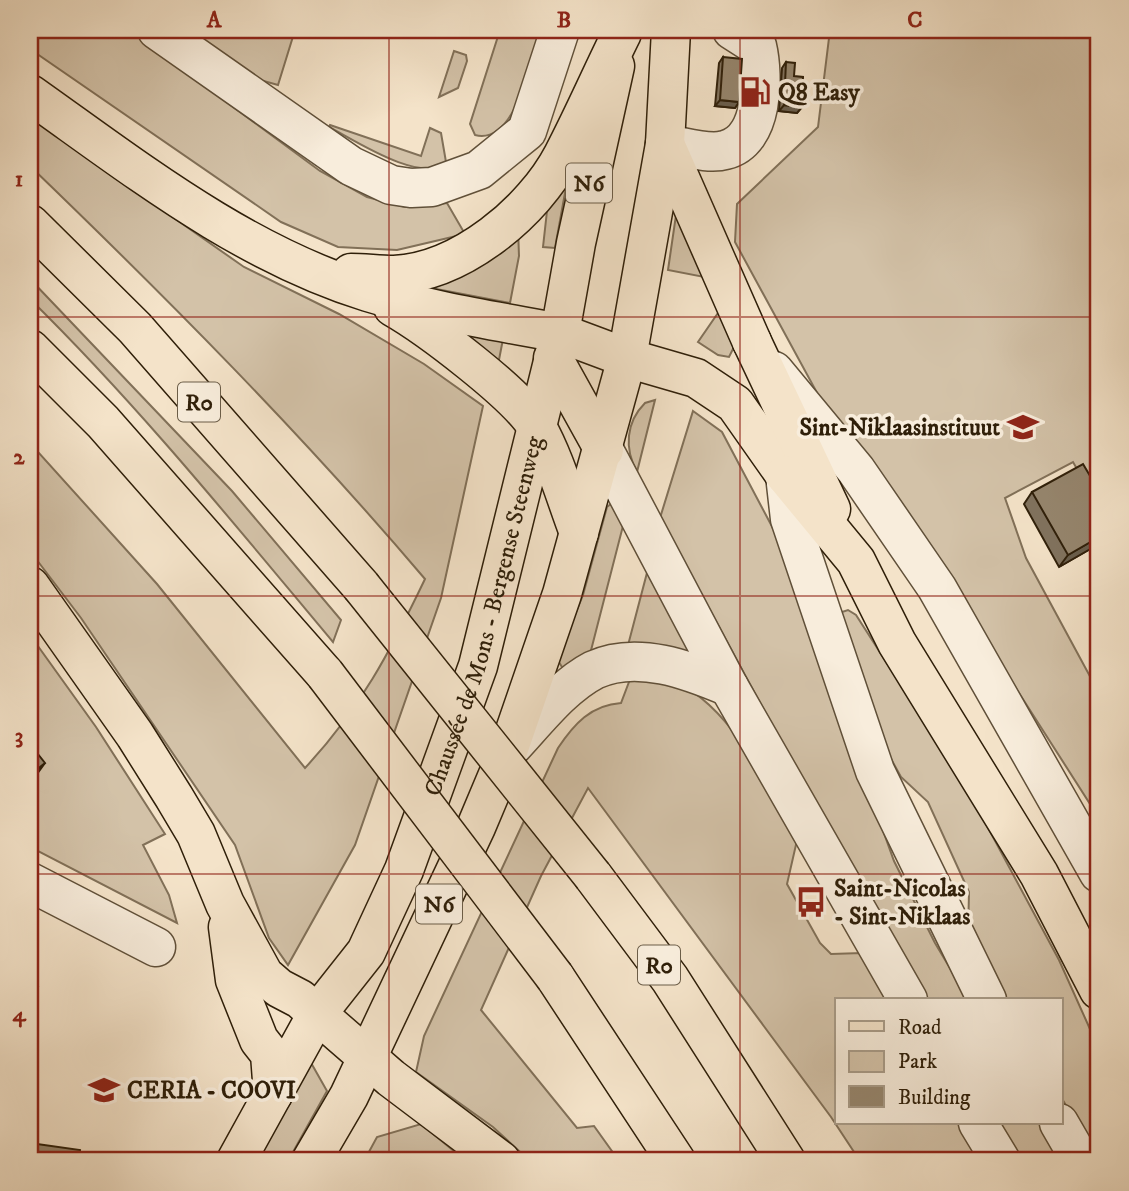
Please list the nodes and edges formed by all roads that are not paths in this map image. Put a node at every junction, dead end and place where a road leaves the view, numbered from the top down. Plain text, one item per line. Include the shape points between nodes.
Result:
1 (157, 30) edge
2 (560, 30) edge
3 (671, 30) edge
4 (732, 30) edge
5 (622, 32) edge
6 (30, 94) edge
7 (665, 144) junction
8 (30, 224) edge
9 (313, 271) junction
10 (367, 292) junction
11 (752, 342) junction
12 (557, 345) junction
13 (30, 349) edge
14 (627, 358) junction
15 (536, 426) junction
16 (604, 450) junction
17 (785, 475) junction
18 (579, 533) junction
19 (856, 561) junction
20 (30, 586) edge
21 (729, 687) junction
22 (508, 751) junction
23 (1099, 873) edge
24 (30, 881) edge
25 (225, 904) junction
26 (156, 947) dead end
27 (1091, 975) edge
28 (907, 998) edge
29 (986, 998) edge
30 (317, 1014) junction
31 (367, 1055) junction
32 (274, 1094) junction
33 (979, 1124) edge
34 (1060, 1124) edge
35 (236, 1161) edge
36 (311, 1161) edge
37 (500, 1161) edge
38 (676, 1161) edge
39 (786, 1161) edge
40 (1001, 1161) edge
41 (1081, 1161) edge

1 - 2 street via 351,166 391,185 411,188 432,187 479,170 527,131
3 - 7 main road, N6
4 - 7 street via 757,46 761,66 758,114 742,140 724,150
5 - 9 main road via 563,156 534,195 493,232 449,262 396,275
5 - 12 main road, Chaussée de Mons - Bergense Steenweg / N6
6 - 9 main road via 239,237
7 - 11 main road
7 - 14 main road, N6
8 - 39 main road, R0, bridge via 135,328 361,586 670,979
9 - 10 main road
10 - 12 main road
10 - 15 main road via 416,321 499,387
11 - 19 main road
11 - 23 street via 856,470 937,589
12 - 14 main road
12 - 15 main road, Chaussée de Mons - Bergense Steenweg / N6
12 - 16 main road
13 - 38 main road, bridge via 103,422 325,674 555,977
14 - 16 main road, N6
14 - 17 main road via 696,379 736,404
15 - 18 main road
15 - 30 main road, Chaussée de Mons - Bergense Steenweg / N6 via 488,630 444,764 404,870 366,952
16 - 18 main road, N6
16 - 21 street
17 - 19 main road
17 - 29 street via 790,519 875,771
18 - 22 main road, N6
19 - 27 main road via 897,643 1039,874
20 - 25 main road via 179,806
21 - 22 street via 662,664 636,662 594,670 561,696
21 - 28 street
22 - 31 main road, N6
24 - 26 street
25 - 30 main road via 264,975
25 - 32 main road via 235,980 259,1040 270,1054
30 - 31 main road
30 - 32 main road, Chaussée de Mons - Bergense Steenweg / N6
31 - 36 main road, N6
31 - 37 main road
32 - 35 main road, Chaussée de Mons - Bergense Steenweg / N6
33 - 40 street
34 - 41 street

